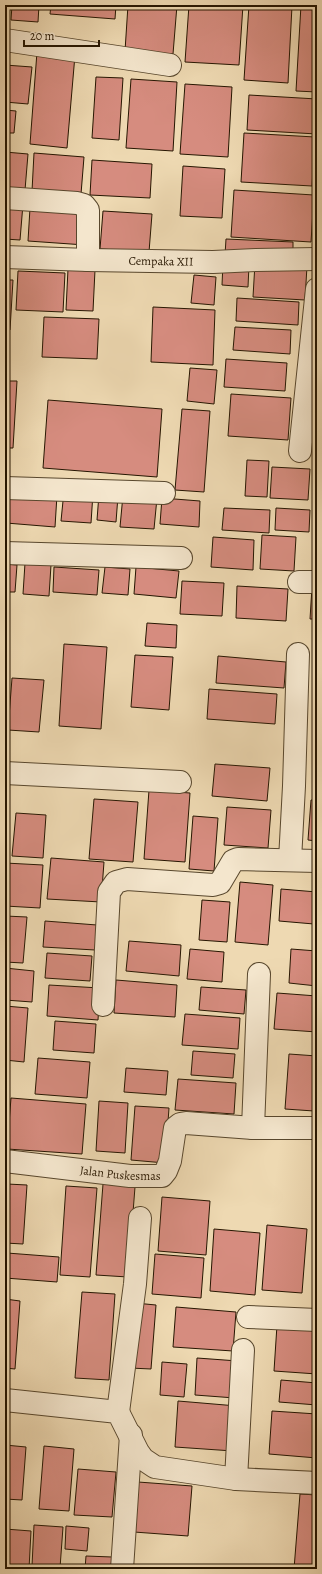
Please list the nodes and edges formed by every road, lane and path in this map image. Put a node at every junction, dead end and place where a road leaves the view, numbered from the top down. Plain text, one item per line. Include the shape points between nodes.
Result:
1 (5, 40) edge
2 (170, 65) dead end
3 (5, 198) edge
4 (5, 257) edge
5 (317, 259) edge
6 (88, 260) junction
7 (317, 289) edge
8 (300, 451) dead end
9 (5, 488) edge
10 (164, 493) dead end
11 (5, 554) edge
12 (182, 558) dead end
13 (298, 654) dead end
14 (5, 773) edge
15 (180, 782) dead end
16 (290, 860) junction
17 (317, 861) edge
18 (259, 974) dead end
19 (103, 1005) dead end
20 (253, 1128) junction
21 (317, 1128) edge
22 (5, 1161) edge
23 (140, 1218) dead end
24 (248, 1317) dead end
25 (317, 1320) edge
26 (243, 1350) dead end
27 (5, 1400) edge
28 (118, 1412) junction
29 (131, 1435) junction
30 (236, 1479) junction
31 (317, 1483) edge
32 (122, 1569) edge

1 - 2 street
3 - 6 street via 84,205 88,210
4 - 6 street, Cempaka XII
5 - 6 street, Cempaka XII via 213,262
7 - 8 street
9 - 10 street
11 - 12 street
13 - 16 street
14 - 15 street
16 - 17 street
16 - 19 street via 238,859 233,862 220,883 213,885 127,879 116,882 109,892
18 - 20 street
20 - 21 street, Jalan Puskesmas
20 - 22 street, Jalan Puskesmas via 180,1124 175,1128 170,1161 162,1176 130,1176
23 - 28 street via 135,1284
24 - 25 street
26 - 30 street
27 - 28 street
28 - 29 street
29 - 30 street via 143,1459 155,1467
29 - 32 street
30 - 31 street

